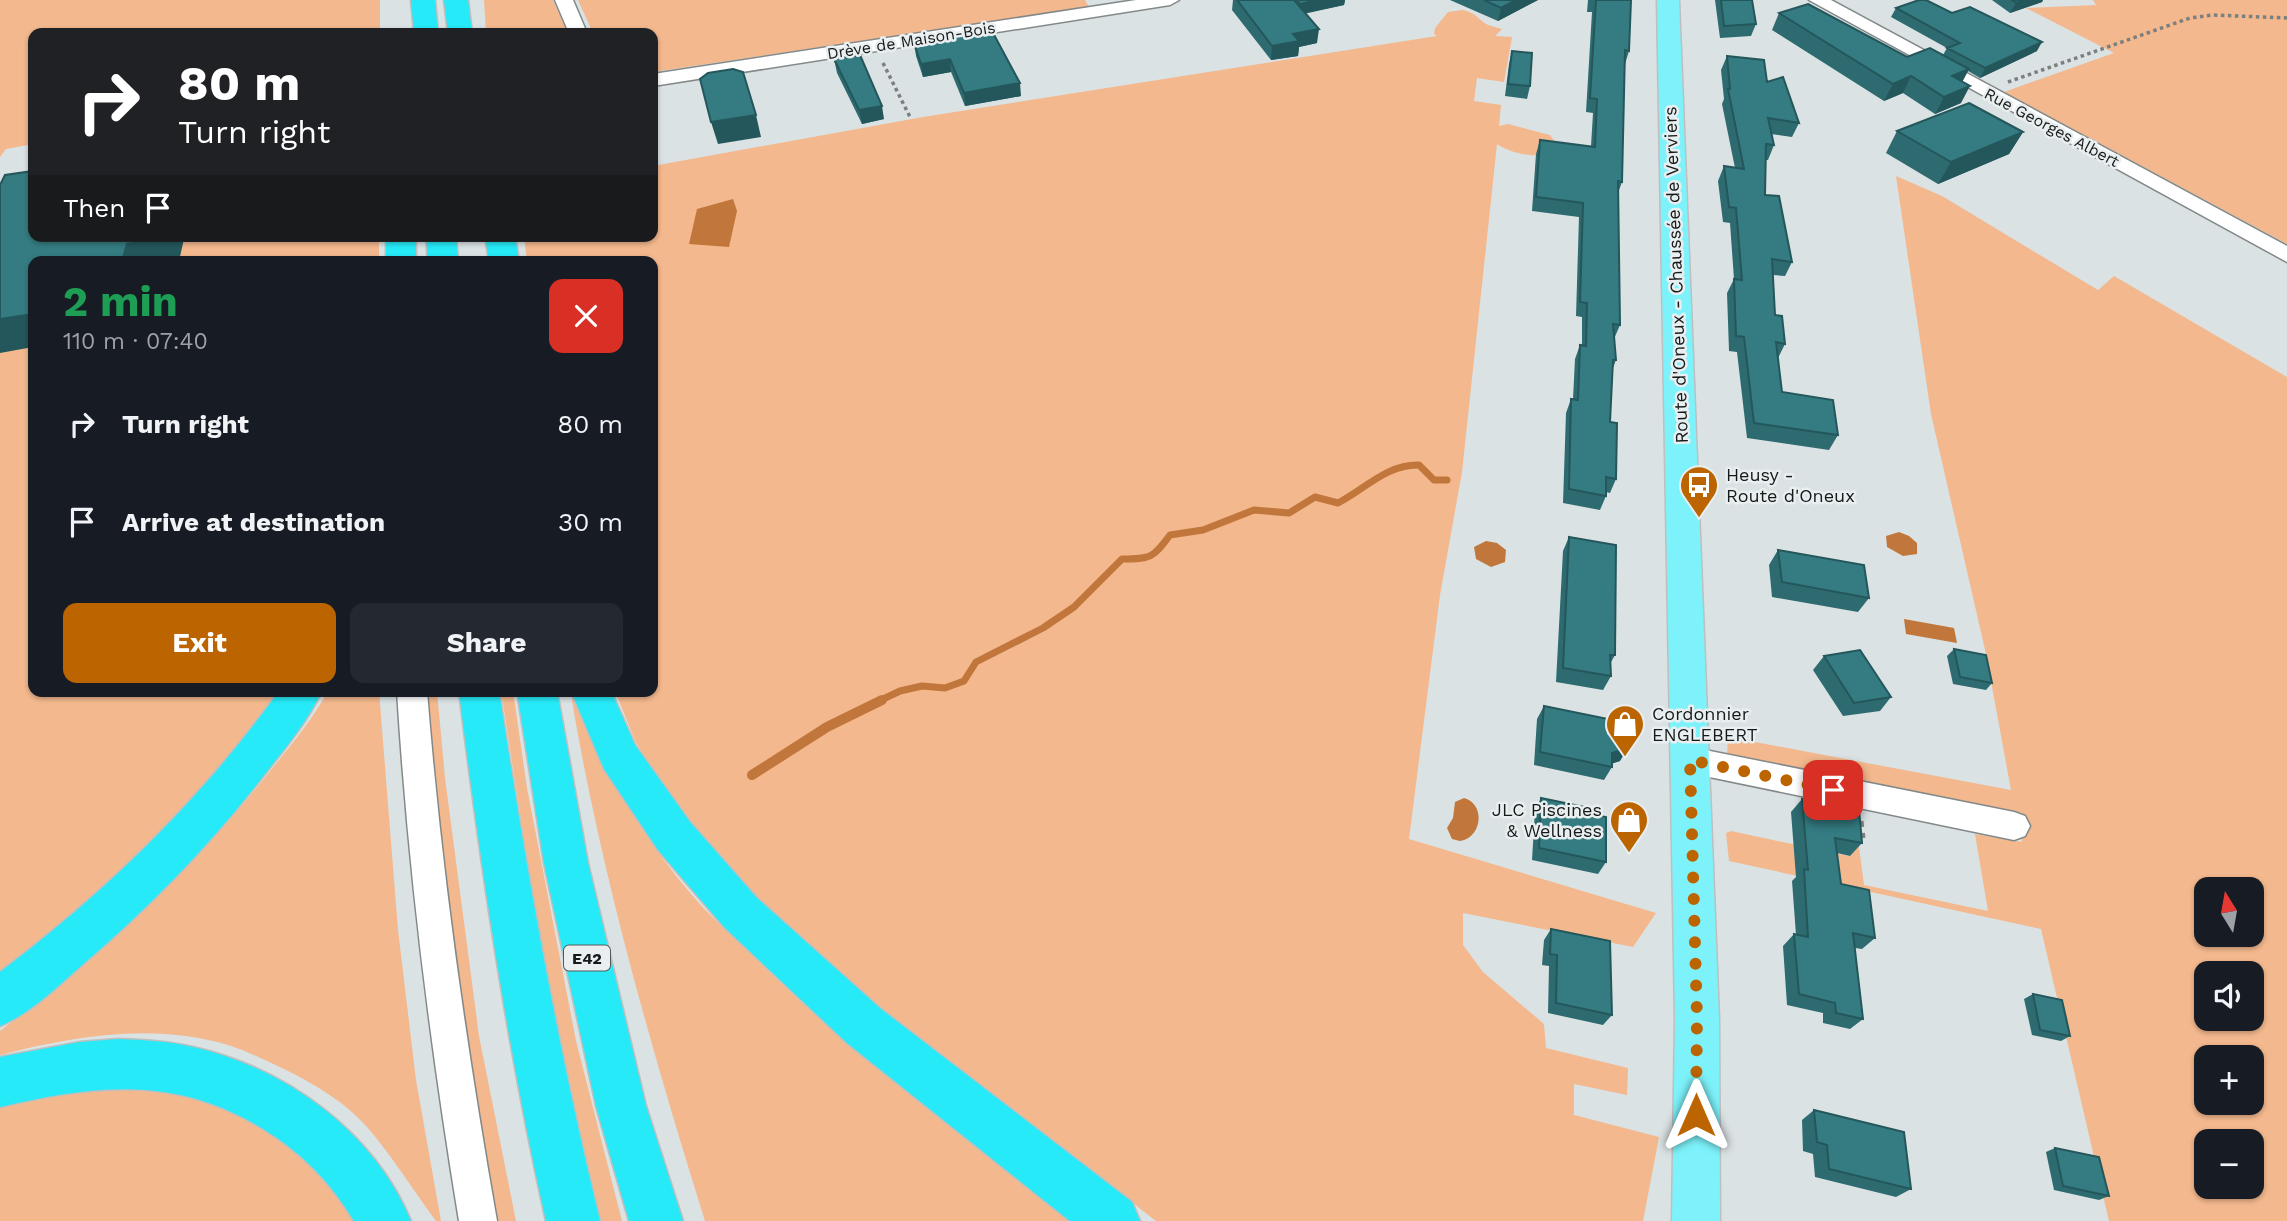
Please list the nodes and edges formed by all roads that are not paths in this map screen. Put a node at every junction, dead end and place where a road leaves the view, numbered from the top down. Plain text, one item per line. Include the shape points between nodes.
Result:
1 (404, 0) edge
2 (423, 0) edge
3 (456, 0) edge
4 (564, 0) edge
5 (1170, 0) edge
6 (1668, 0) edge
7 (1818, 0) edge
8 (403, 28) edge
9 (426, 28) edge
10 (459, 28) edge
11 (576, 28) edge
12 (658, 79) edge
13 (2287, 255) edge
14 (298, 697) edge
15 (412, 697) edge
16 (480, 697) edge
17 (538, 697) edge
18 (594, 697) edge
19 (1690, 760) junction
20 (2014, 826) dead end
21 (0, 1002) edge
22 (0, 1082) edge
23 (384, 1221) edge
24 (478, 1221) edge
25 (572, 1221) edge
26 (656, 1221) edge
27 (1113, 1221) edge
28 (1696, 1221) edge

1 - 8 highway
2 - 9 highway
3 - 10 highway
4 - 11 street
5 - 12 street, Drève de Maison-Bois
6 - 19 main road, Route d'Oneux - Chaussée de Verviers
7 - 13 street, Rue Georges Albert
14 - 21 highway via 257,756 151,872
15 - 24 street via 433,941
16 - 25 highway via 505,886
17 - 26 highway, E42 via 566,863 615,1079
18 - 27 highway via 619,756 674,836 741,912 864,1026
19 - 20 street
19 - 28 main road, Route d'Oneux - Chaussée de Verviers via 1697,1018
22 - 23 highway via 99,1064 172,1066 210,1075 251,1091 320,1138 348,1165

